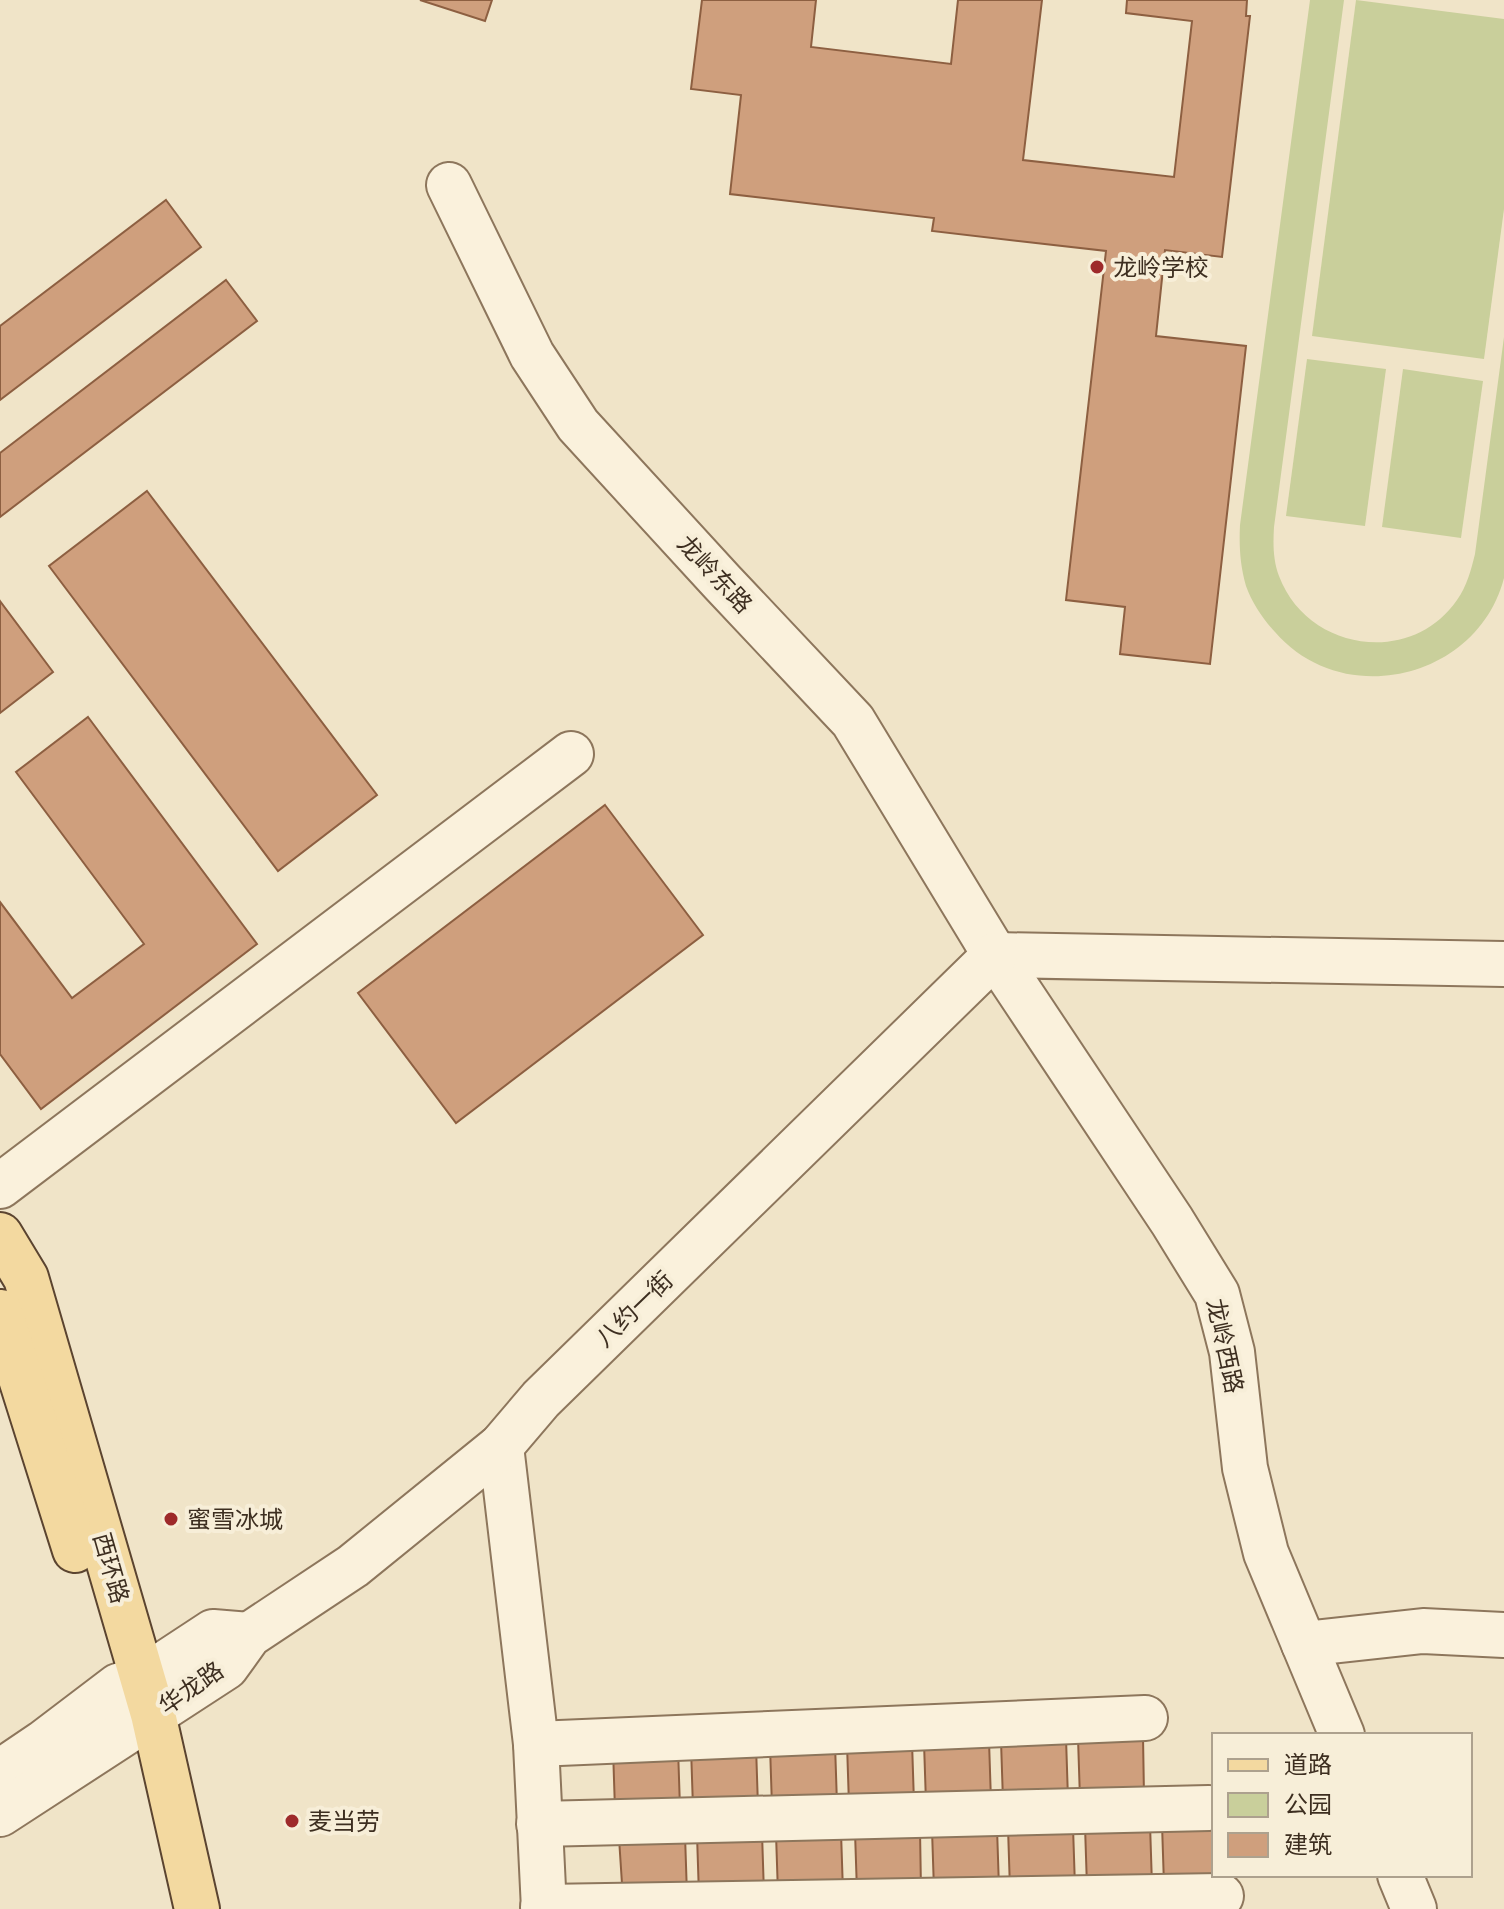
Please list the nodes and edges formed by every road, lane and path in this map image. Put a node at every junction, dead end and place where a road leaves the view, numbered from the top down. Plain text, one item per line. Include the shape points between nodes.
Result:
1 (449, 185) dead end
2 (571, 754) dead end
3 (995, 955) junction
4 (1504, 964) edge
5 (0, 1186) edge
6 (0, 1235) edge
7 (0, 1312) edge
8 (501, 1446) junction
9 (249, 1635) joint
10 (1504, 1635) edge
11 (1304, 1644) junction
12 (136, 1702) junction
13 (1145, 1718) dead end
14 (1341, 1733) edge
15 (536, 1744) junction
16 (0, 1772) edge
17 (1209, 1808) dead end
18 (0, 1814) edge
19 (539, 1824) junction
20 (1401, 1877) edge
21 (1221, 1896) dead end
22 (544, 1908) edge
23 (169, 1909) edge
24 (197, 1909) edge
25 (1414, 1909) edge

1 - 3 street, 龙岭东路 via 532,355 578,425 853,721
2 - 5 street
3 - 4 street
3 - 8 street, 八约一街 via 541,1399
3 - 11 street, 龙岭西路 via 1217,1294 1232,1352 1245,1468 1266,1553
6 - 12 main road, 西环路 via 26,1278
7 - 12 main road, 西环路
8 - 9 street, 八约一街 via 353,1566
8 - 15 street
9 - 12 street, 华龙路 via 213,1632
10 - 11 street via 1423,1631
11 - 14 street, 龙岭西路
12 - 16 street, 华龙路 via 43,1743
12 - 18 street, 华龙路
12 - 23 main road, 西环路
12 - 24 main road, 西环路
13 - 15 street
15 - 19 street
17 - 19 street
19 - 22 street
20 - 25 street
21 - 22 street

